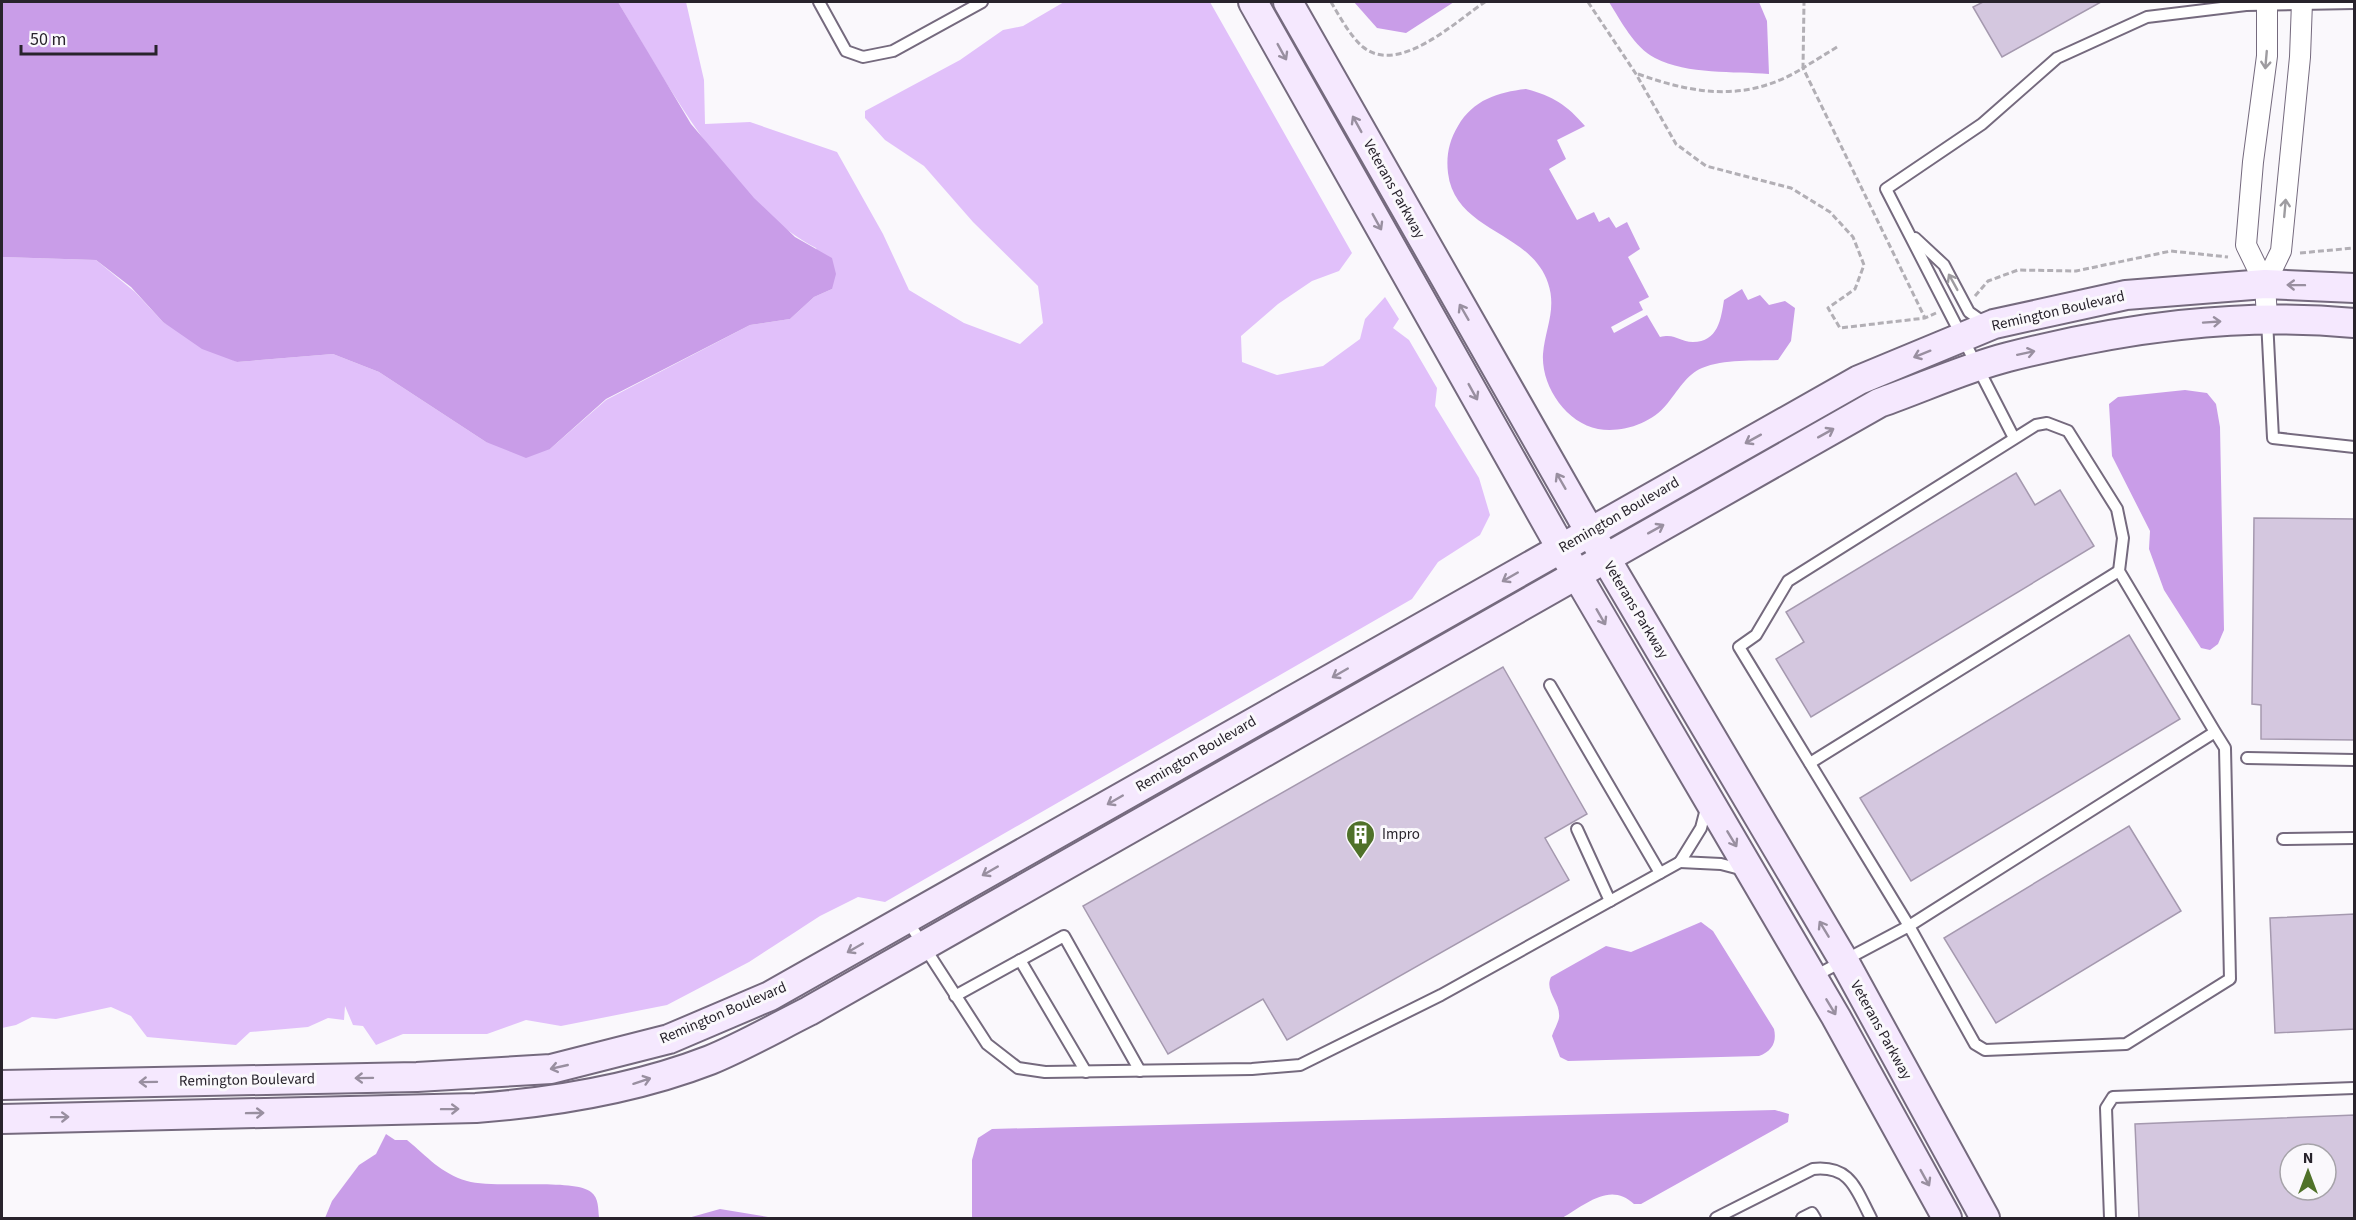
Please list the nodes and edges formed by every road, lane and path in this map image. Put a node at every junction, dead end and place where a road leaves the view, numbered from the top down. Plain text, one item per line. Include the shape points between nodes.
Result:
1 (819, 2) edge
2 (982, 2) edge
3 (1253, 2) edge
4 (1288, 2) edge
5 (1331, 2) edge
6 (1485, 2) edge
7 (1588, 2) edge
8 (1804, 2) edge
9 (2267, 3) edge
10 (2302, 3) edge
11 (2355, 3) edge
12 (1837, 47) dead end
13 (1803, 68) junction
14 (1908, 232) junction
15 (2355, 248) edge
16 (2300, 253) dead end
17 (2265, 284) junction
18 (2355, 288) edge
19 (1925, 318) dead end
20 (2267, 318) junction
21 (2355, 323) edge
22 (1989, 326) junction
23 (1962, 337) junction
24 (1978, 368) junction
25 (2014, 438) junction
26 (2355, 447) edge
27 (1590, 531) junction
28 (1561, 548) junction
29 (1605, 557) junction
30 (2119, 571) junction
31 (1576, 574) junction
32 (1550, 686) dead end
33 (2215, 732) junction
34 (2247, 758) dead end
35 (2355, 760) edge
36 (1810, 763) junction
37 (1708, 799) junction
38 (1577, 830) dead end
39 (2283, 838) dead end
40 (2355, 838) edge
41 (1680, 862) junction
42 (1751, 872) junction
43 (1660, 873) junction
44 (1610, 901) junction
45 (906, 919) junction
46 (1909, 926) junction
47 (922, 947) junction
48 (1020, 960) junction
49 (1844, 962) junction
50 (1813, 977) junction
51 (955, 996) junction
52 (1140, 1071) junction
53 (1086, 1072) junction
54 (2, 1085) edge
55 (2355, 1088) edge
56 (2, 1119) edge
57 (1716, 1218) edge
58 (1802, 1218) edge
59 (1815, 1218) edge
60 (1871, 1218) edge
61 (1947, 1218) edge
62 (1985, 1218) edge
63 (2110, 1218) edge

1 - 2 lane via 846,51 863,57 893,51
3 -> 28 street, Veterans Parkway
27 -> 4 street, Veterans Parkway
5 - 6 path via 1364,48 1390,56 1415,49
7 - 13 path via 1636,74 1678,88 1752,90 1781,82
8 - 13 path
9 - 10 lane
9 - 14 lane via 2147,17 2057,58 1982,124 1886,189
9 -> 17 street via 2267,56 2246,245
10 - 11 lane
17 -> 10 street via 2281,251 2301,57
12 - 13 path
13 - 19 path
22 -> 14 lane via 1969,312 1944,265
14 - 23 lane
15 - 16 path
18 -> 17 street, Remington Boulevard
17 - 20 street
17 - 22 street, Remington Boulevard via 2126,295
20 - 21 street, Remington Boulevard
24 -> 20 street, Remington Boulevard via 2006,358 2156,326
20 - 26 lane via 2272,438
22 - 23 street, Remington Boulevard
23 - 24 lane
23 -> 27 street, Remington Boulevard via 1859,380
24 - 25 lane
29 -> 24 street, Remington Boulevard via 1879,403
25 - 30 lane via 2047,423 2068,431 2076,439 2117,509 2123,538
25 - 36 lane via 1788,581 1756,635 1739,647
27 - 28 street, Remington Boulevard
27 - 29 street, Veterans Parkway
28 - 31 street, Veterans Parkway
28 -> 45 street, Remington Boulevard
29 - 31 street, Remington Boulevard
49 -> 29 street, Veterans Parkway
30 - 33 lane
30 - 36 lane
31 -> 37 street, Veterans Parkway
31 - 47 street, Remington Boulevard
32 - 43 lane
33 - 46 lane
33 - 46 lane via 2224,748 2230,979 2155,1027 2126,1044 1985,1050 1974,1044
34 - 35 lane
36 - 46 lane
37 - 41 lane via 1701,828
37 -> 42 street, Veterans Parkway
38 - 44 lane
39 - 40 lane
41 - 42 lane via 1721,864
41 - 43 lane
42 - 50 street, Veterans Parkway
43 - 44 lane
44 - 52 lane via 1441,994 1300,1065
45 - 47 lane
45 -> 54 street, Remington Boulevard via 770,996 669,1039 551,1069 417,1077
46 - 49 lane
47 - 51 lane
56 -> 47 street, Remington Boulevard via 476,1108 542,1103 619,1089 711,1059 810,1011
48 - 51 lane
48 - 52 lane via 1064,936
48 - 53 lane
49 - 50 lane
49 - 62 street, Veterans Parkway
50 -> 61 street, Veterans Parkway
51 - 53 lane via 987,1044 1018,1068
52 - 53 lane
55 - 63 lane via 2113,1097 2106,1108
57 - 60 lane via 1824,1167 1839,1170 1850,1178
58 - 59 lane via 1812,1213

